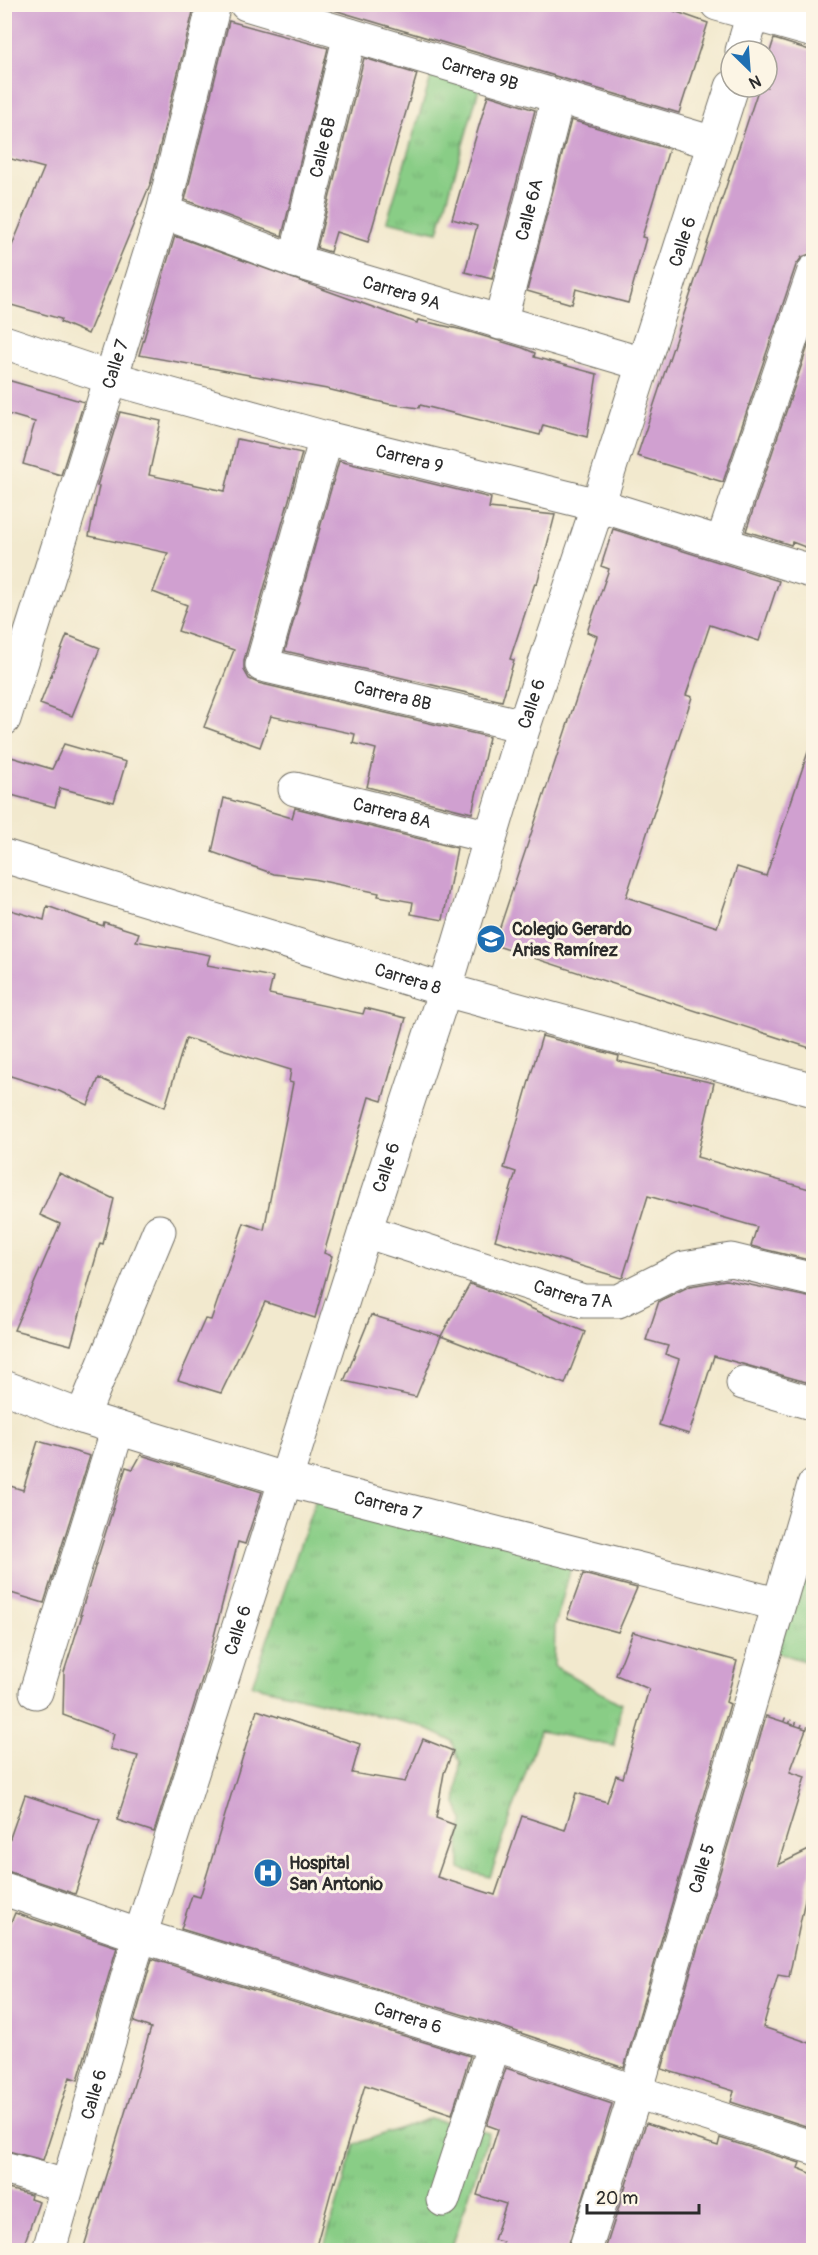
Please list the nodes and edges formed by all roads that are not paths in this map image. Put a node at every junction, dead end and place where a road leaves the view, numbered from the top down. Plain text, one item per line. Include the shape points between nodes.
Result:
1 (214, 4) edge
2 (246, 4) edge
3 (717, 4) edge
4 (754, 9) edge
5 (813, 31) edge
6 (350, 36) junction
7 (745, 39) edge
8 (558, 97) junction
9 (728, 99) edge
10 (714, 143) junction
11 (163, 212) junction
12 (295, 261) junction
13 (813, 271) edge
14 (500, 322) junction
15 (4, 342) edge
16 (643, 364) junction
17 (111, 378) junction
18 (326, 438) junction
19 (598, 506) junction
20 (722, 543) junction
21 (813, 572) edge
22 (4, 719) edge
23 (524, 726) junction
24 (295, 789) dead end
25 (490, 837) junction
26 (4, 856) edge
27 (445, 990) junction
28 (813, 1090) edge
29 (159, 1231) dead end
30 (365, 1231) junction
31 (813, 1280) edge
32 (743, 1383) dead end
33 (4, 1388) edge
34 (813, 1404) edge
35 (82, 1417) junction
36 (118, 1428) junction
37 (287, 1480) junction
38 (813, 1485) edge
39 (777, 1604) junction
40 (36, 1692) dead end
41 (4, 1889) edge
42 (141, 1936) junction
43 (494, 2044) junction
44 (636, 2092) junction
45 (813, 2148) edge
46 (4, 2168) edge
47 (66, 2187) junction
48 (443, 2200) dead end
49 (49, 2250) edge
50 (585, 2250) edge

1 - 11 street, Calle 7
2 - 6 street, Carrera 9B
3 - 4 street
4 - 5 street
4 - 7 street
6 - 8 street, Carrera 9B
6 - 12 street, Calle 6B
8 - 10 street, Carrera 9B
8 - 14 street, Calle 6A
9 - 10 street, Calle 6
10 - 16 street, Calle 6
11 - 12 street, Carrera 9A
11 - 17 street, Calle 7
12 - 14 street, Carrera 9A
13 - 20 street
14 - 16 street, Carrera 9A
15 - 17 street, Carrera 9
16 - 19 street, Calle 6
17 - 18 street, Carrera 9
17 - 22 street, Calle 7
18 - 19 street, Carrera 9
18 - 23 street, Carrera 8B via 262,665
19 - 20 street, Carrera 9
19 - 23 street, Calle 6
20 - 21 street, Carrera 9
23 - 25 street, Calle 6
24 - 25 street, Carrera 8A
25 - 27 street, Calle 6
26 - 27 street, Carrera 8
27 - 28 street, Carrera 8
27 - 30 street, Calle 6
29 - 35 street
30 - 31 street, Carrera 7A via 583,1301 618,1301 684,1268 731,1260
30 - 37 street, Calle 6
32 - 34 street
33 - 35 street, Carrera 7
35 - 36 street, Carrera 7
36 - 37 street, Carrera 7
36 - 40 street
37 - 39 street, Carrera 7
37 - 42 street, Calle 6
38 - 39 street, Calle 5
39 - 44 street, Calle 5
41 - 42 street, Carrera 6
42 - 43 street, Carrera 6
42 - 47 street, Calle 6
43 - 44 street, Carrera 6
43 - 48 street
44 - 45 street, Carrera 6
44 - 50 street, Calle 5
46 - 47 street
47 - 49 street, Calle 6

